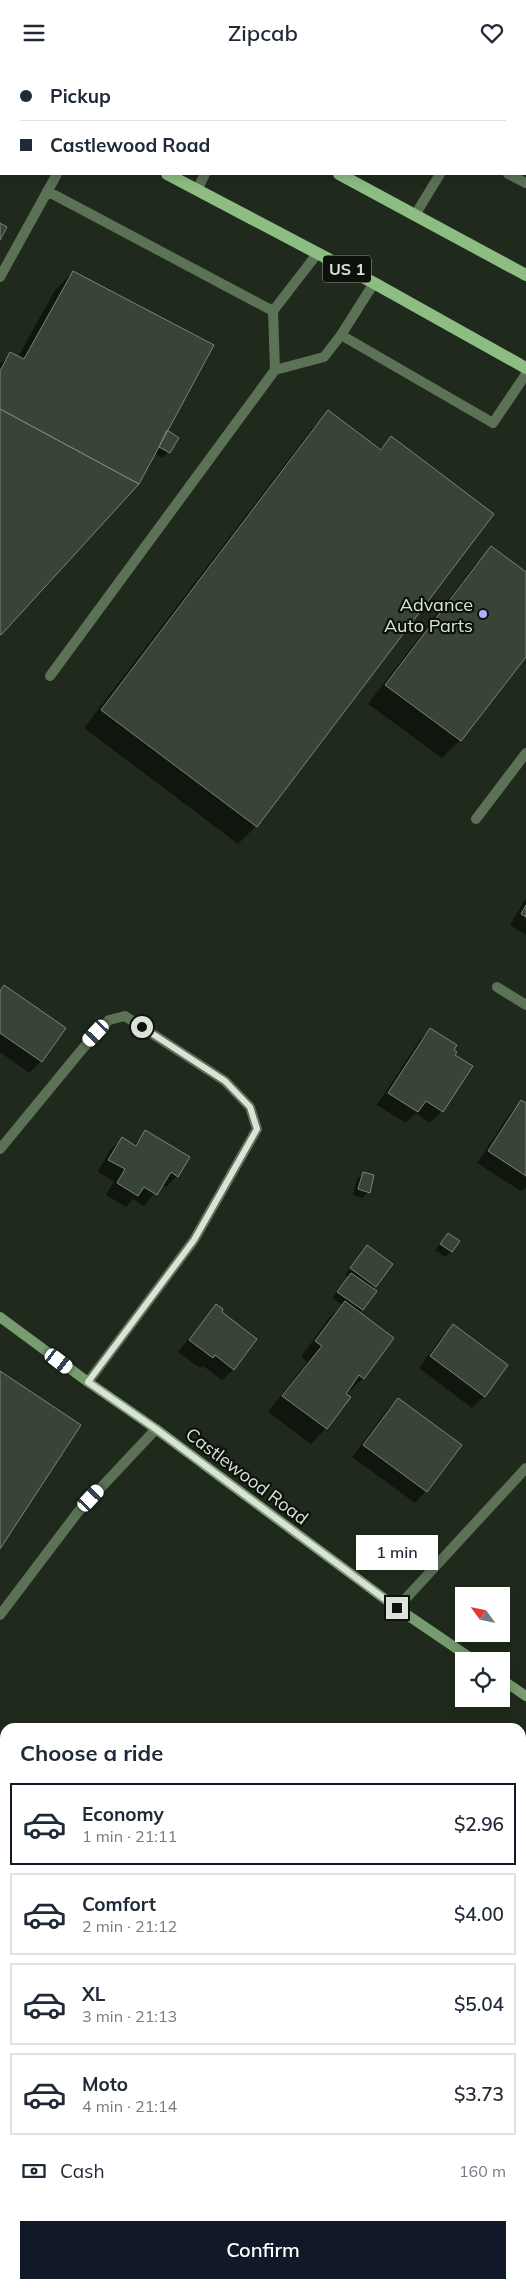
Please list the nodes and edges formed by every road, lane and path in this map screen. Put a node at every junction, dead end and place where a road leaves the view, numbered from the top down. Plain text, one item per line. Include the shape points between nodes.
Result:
1 (56, 175) edge
2 (169, 175) edge
3 (204, 175) edge
4 (341, 175) edge
5 (439, 175) edge
6 (510, 175) edge
7 (526, 183) edge
8 (197, 190) junction
9 (47, 191) junction
10 (415, 215) junction
11 (317, 254) junction
12 (526, 275) edge
13 (0, 277) edge
14 (374, 283) junction
15 (273, 311) junction
16 (341, 335) junction
17 (526, 368) edge
18 (275, 370) junction
19 (526, 374) edge
20 (50, 676) dead end
21 (526, 753) edge
22 (476, 819) dead end
23 (497, 987) dead end
24 (526, 1005) edge
25 (0, 1149) edge
26 (0, 1317) edge
27 (88, 1382) junction
28 (156, 1429) junction
29 (526, 1468) edge
30 (397, 1608) junction
31 (0, 1615) edge
32 (462, 1652) edge
33 (510, 1685) edge
34 (526, 1696) edge

1 - 9 street
2 - 8 main road, US 1
3 - 8 street
4 - 10 main road
5 - 10 street
6 - 7 street
8 - 11 main road, US 1
9 - 13 street
9 - 15 street
10 - 12 main road
11 - 14 main road, US 1
11 - 15 street
14 - 16 street
14 - 17 main road, US 1
15 - 18 street
16 - 18 street via 324,357
16 - 19 street via 492,423
18 - 20 street
21 - 22 street
23 - 24 street
25 - 27 street via 109,1020 125,1016 225,1081 250,1107 257,1129 194,1240
26 - 27 street, Castlewood Road
27 - 28 street, Castlewood Road
28 - 30 street, Castlewood Road
28 - 31 street via 78,1512
29 - 30 street
30 - 32 street, Castlewood Road
33 - 34 street

